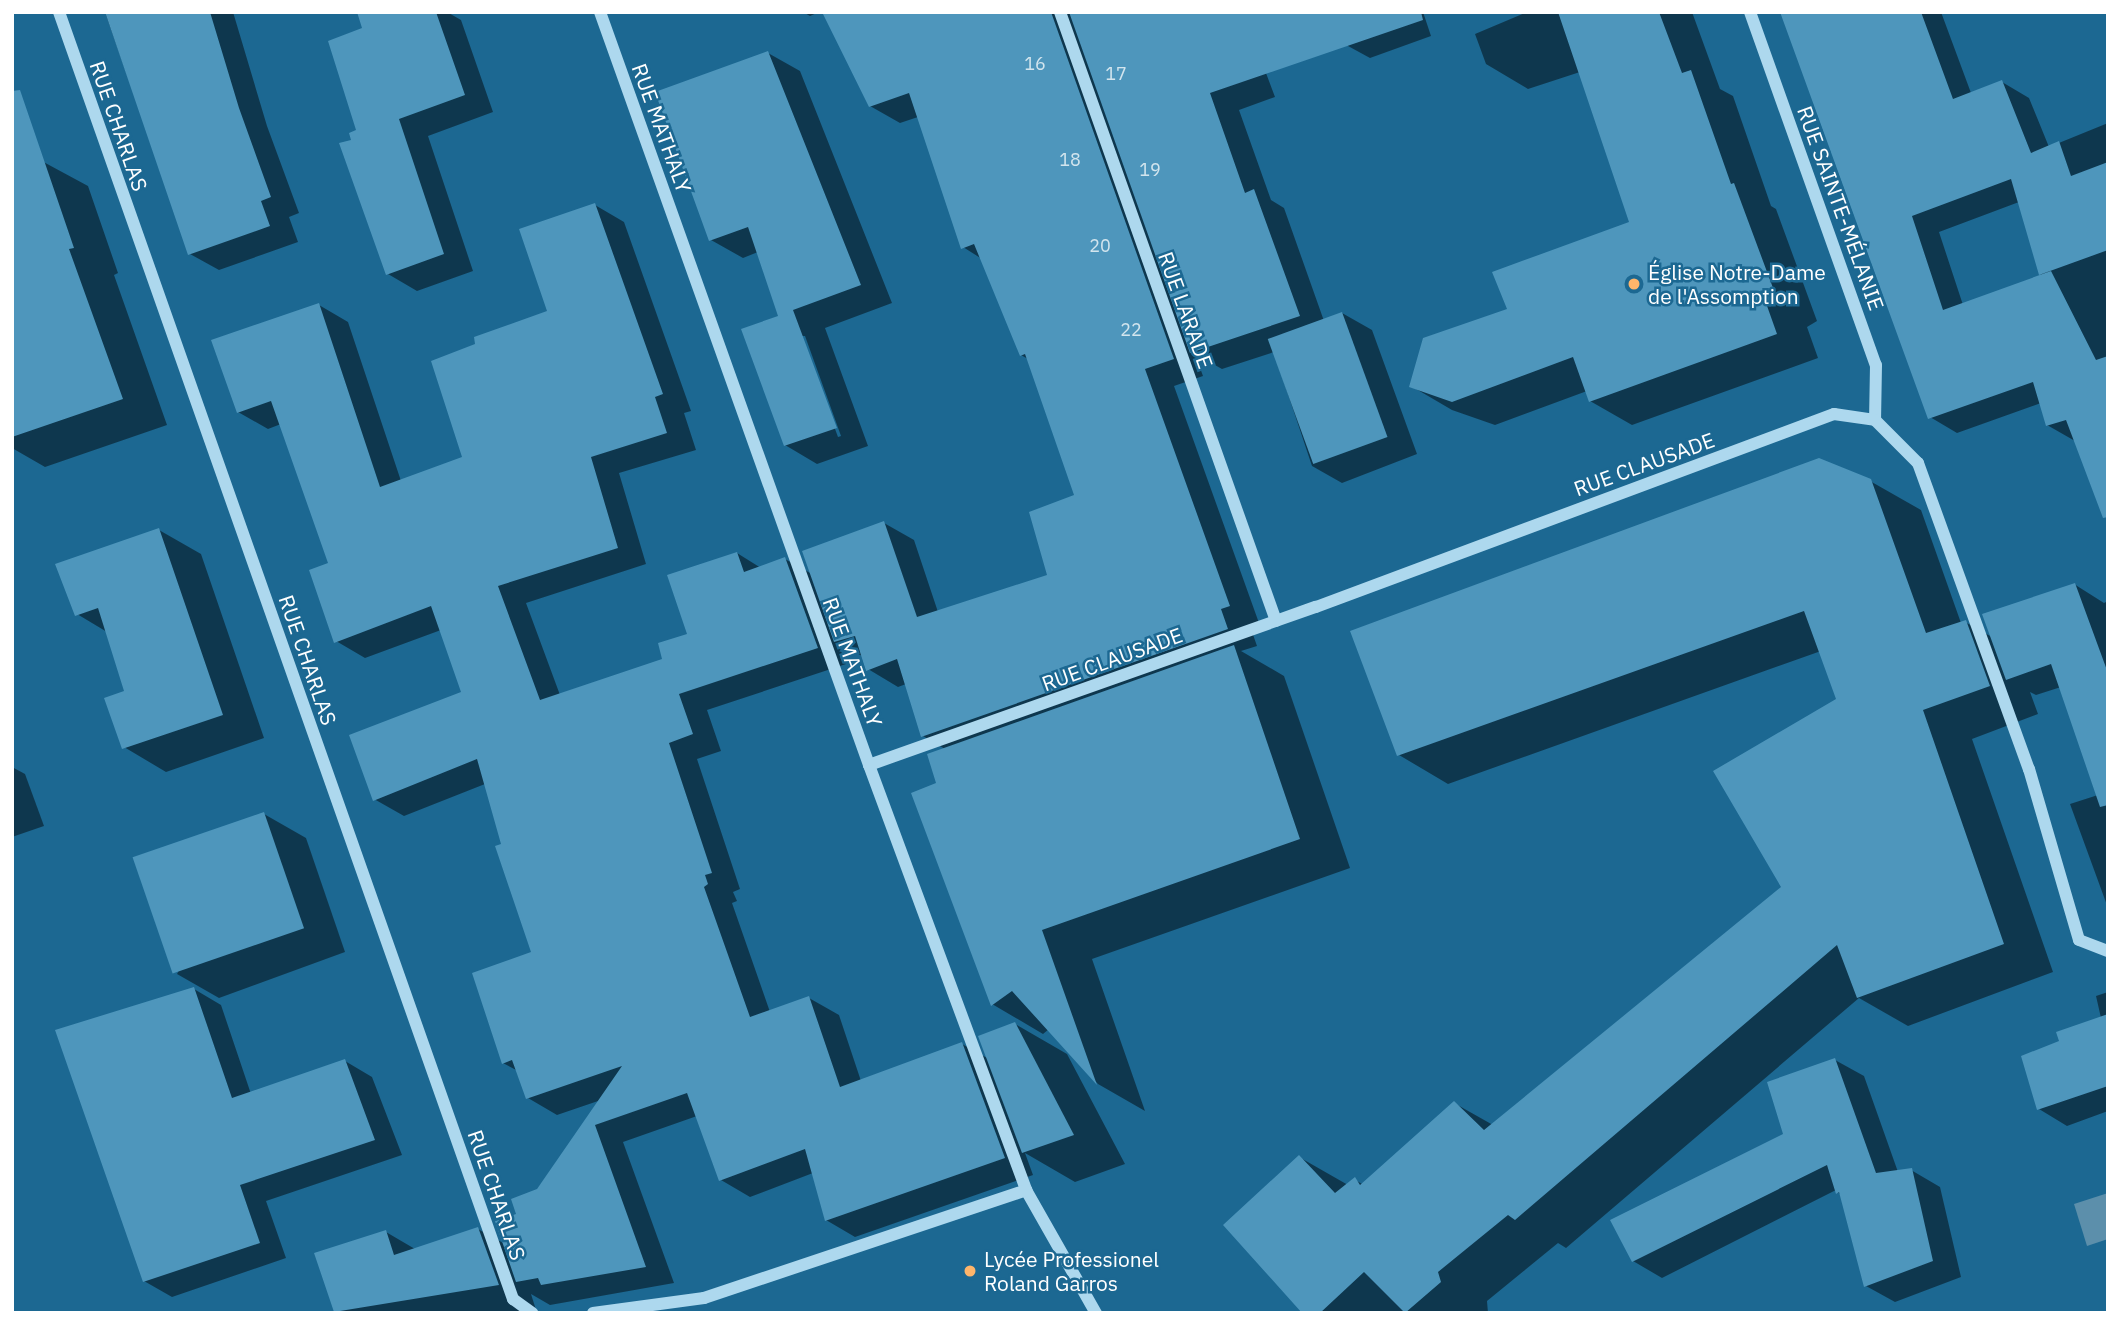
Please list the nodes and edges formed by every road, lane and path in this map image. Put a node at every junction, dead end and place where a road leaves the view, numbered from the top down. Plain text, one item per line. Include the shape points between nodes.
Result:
1 (59, 12) edge
2 (600, 12) edge
3 (1060, 12) edge
4 (1750, 12) edge
5 (1875, 420) junction
6 (1276, 621) junction
7 (869, 765) junction
8 (2108, 951) edge
9 (1026, 1190) junction
10 (532, 1313) edge
11 (593, 1313) edge
12 (1096, 1313) edge

1 - 10 street, RUE CHARLAS via 513,1298
2 - 7 street, RUE MATHALY
3 - 6 street, RUE LARADE
4 - 5 street, RUE SAINTE-MÉLANIE via 1876,365
5 - 6 street, RUE CLAUSADE via 1834,414
5 - 8 street via 1918,463 2029,769 2079,940
6 - 7 street, RUE CLAUSADE
7 - 9 street, RUE MATHALY
9 - 11 street via 704,1298
9 - 12 street, RUE MATHALY

